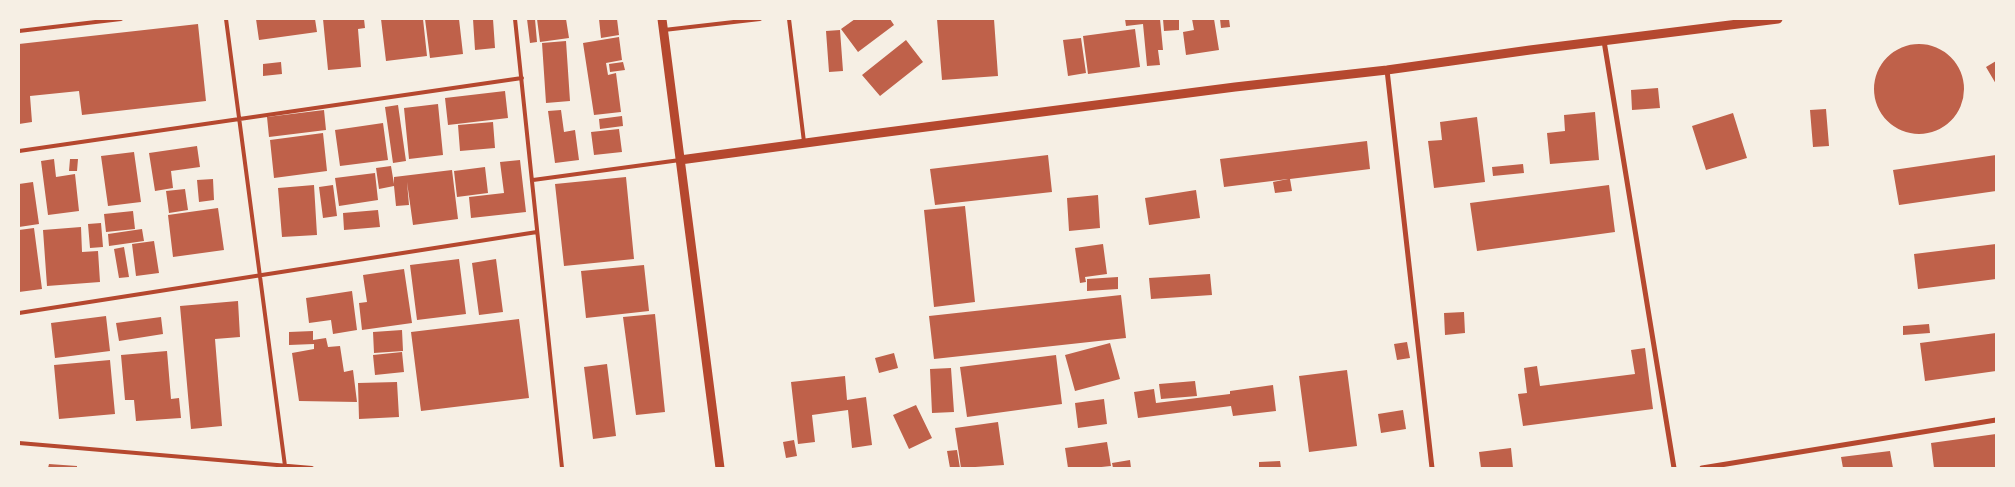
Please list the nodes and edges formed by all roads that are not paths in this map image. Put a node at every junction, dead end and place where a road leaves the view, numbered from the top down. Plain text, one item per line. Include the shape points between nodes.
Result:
1 (121, 19) edge
2 (226, 19) edge
3 (515, 19) edge
4 (662, 19) edge
5 (760, 19) edge
6 (789, 19) edge
7 (1778, 19) edge
8 (664, 30) junction
9 (19, 31) edge
10 (1604, 41) junction
11 (1387, 70) junction
12 (522, 78) junction
13 (240, 118) junction
14 (804, 142) junction
15 (19, 151) edge
16 (680, 160) junction
17 (533, 180) junction
18 (538, 232) junction
19 (260, 276) junction
20 (19, 313) edge
21 (1996, 420) edge
22 (19, 442) edge
23 (233, 462) junction
24 (286, 466) junction
25 (232, 468) edge
26 (312, 468) edge
27 (562, 468) edge
28 (720, 468) edge
29 (1432, 468) edge
30 (1674, 468) edge
31 (1702, 468) edge

1 - 9 lane
2 - 13 lane
3 - 12 lane
4 - 8 street
5 - 8 lane
6 - 14 lane
7 - 10 street
8 - 16 street
10 - 11 street
10 - 30 street
11 - 14 street
11 - 29 street
12 - 13 lane
12 - 17 lane
13 - 15 lane
13 - 19 lane
14 - 16 street
16 - 17 lane
16 - 28 street
17 - 18 lane
18 - 19 lane
18 - 27 lane
19 - 20 lane
19 - 24 lane
21 - 31 street
22 - 23 lane
23 - 24 lane
23 - 25 lane
24 - 26 lane

